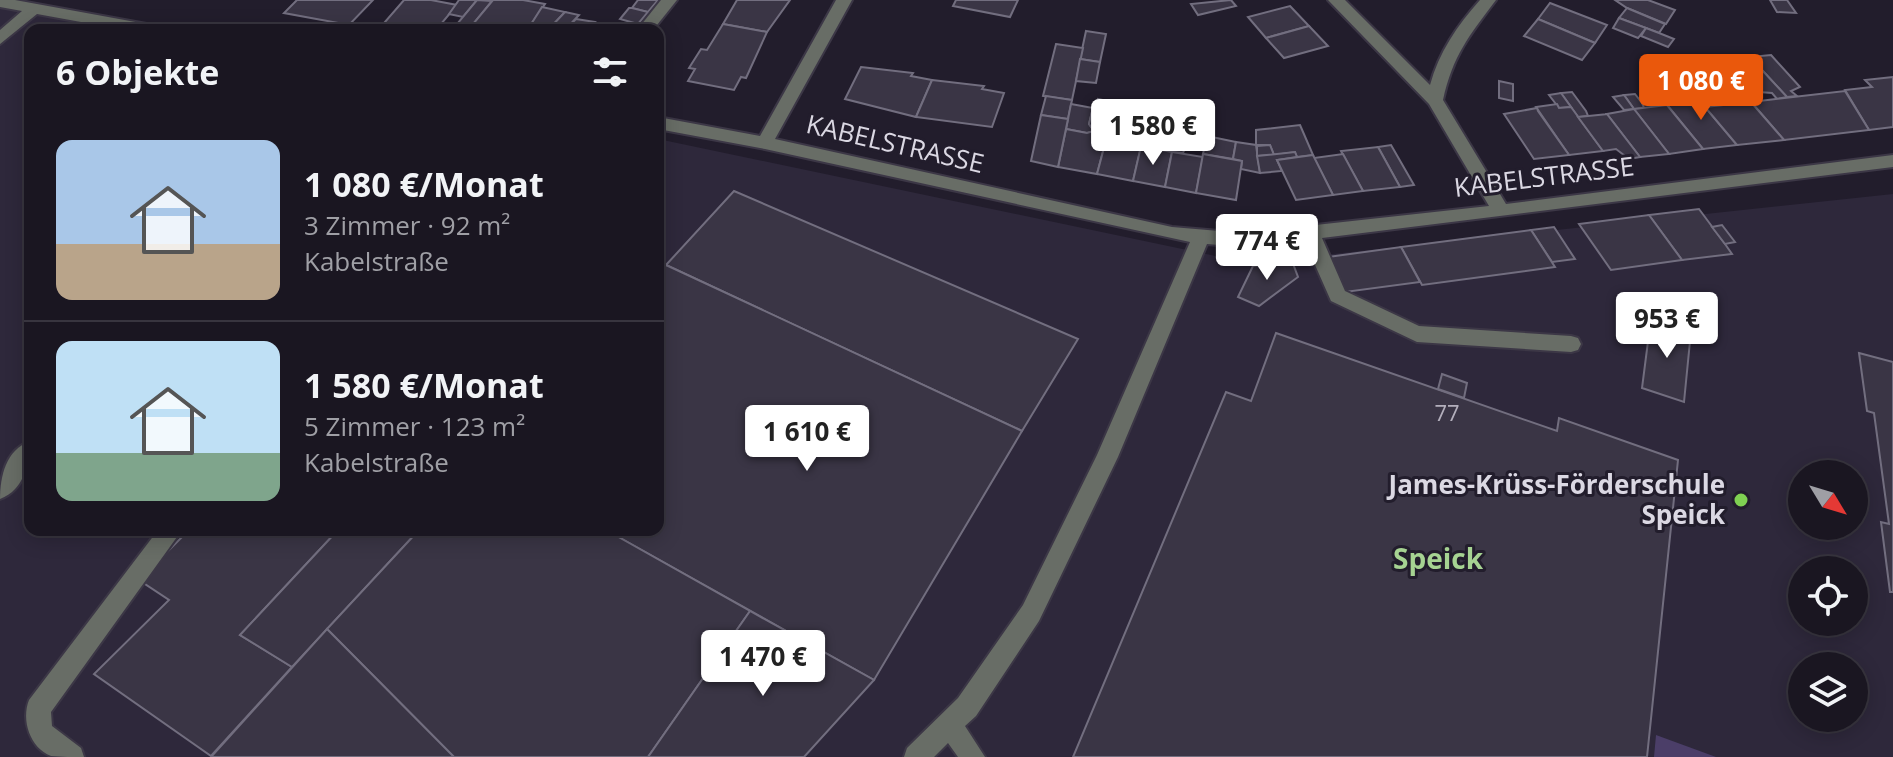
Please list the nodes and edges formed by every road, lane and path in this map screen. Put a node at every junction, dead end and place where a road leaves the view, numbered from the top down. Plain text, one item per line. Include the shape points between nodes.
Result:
1 (669, 0) edge
2 (844, 0) edge
3 (1336, 0) edge
4 (1488, 0) edge
5 (0, 2) edge
6 (34, 8) junction
7 (120, 24) edge
8 (650, 24) edge
9 (0, 39) edge
10 (1435, 100) junction
11 (664, 124) edge
12 (765, 143) junction
13 (1892, 163) edge
14 (1501, 211) junction
15 (1310, 232) junction
16 (1201, 237) junction
17 (1571, 344) dead end
18 (24, 458) edge
19 (0, 489) edge
20 (167, 536) edge
21 (949, 725) junction
22 (72, 757) edge
23 (916, 757) edge
24 (973, 757) edge

1 - 8 street
2 - 12 street, KABELSTRASSE
3 - 10 street
4 - 10 street via 1455,37
5 - 6 street
6 - 7 street
6 - 9 street
10 - 14 street
11 - 12 street, KABELSTRASSE
12 - 16 street, KABELSTRASSE
13 - 14 street, KABELSTRASSE
14 - 15 street, KABELSTRASSE
15 - 16 street, KABELSTRASSE via 1243,240
15 - 17 street via 1338,296 1417,334
16 - 21 street via 1107,457 1031,613
18 - 19 street
20 - 22 street via 38,709 41,733
21 - 23 street
21 - 24 street

